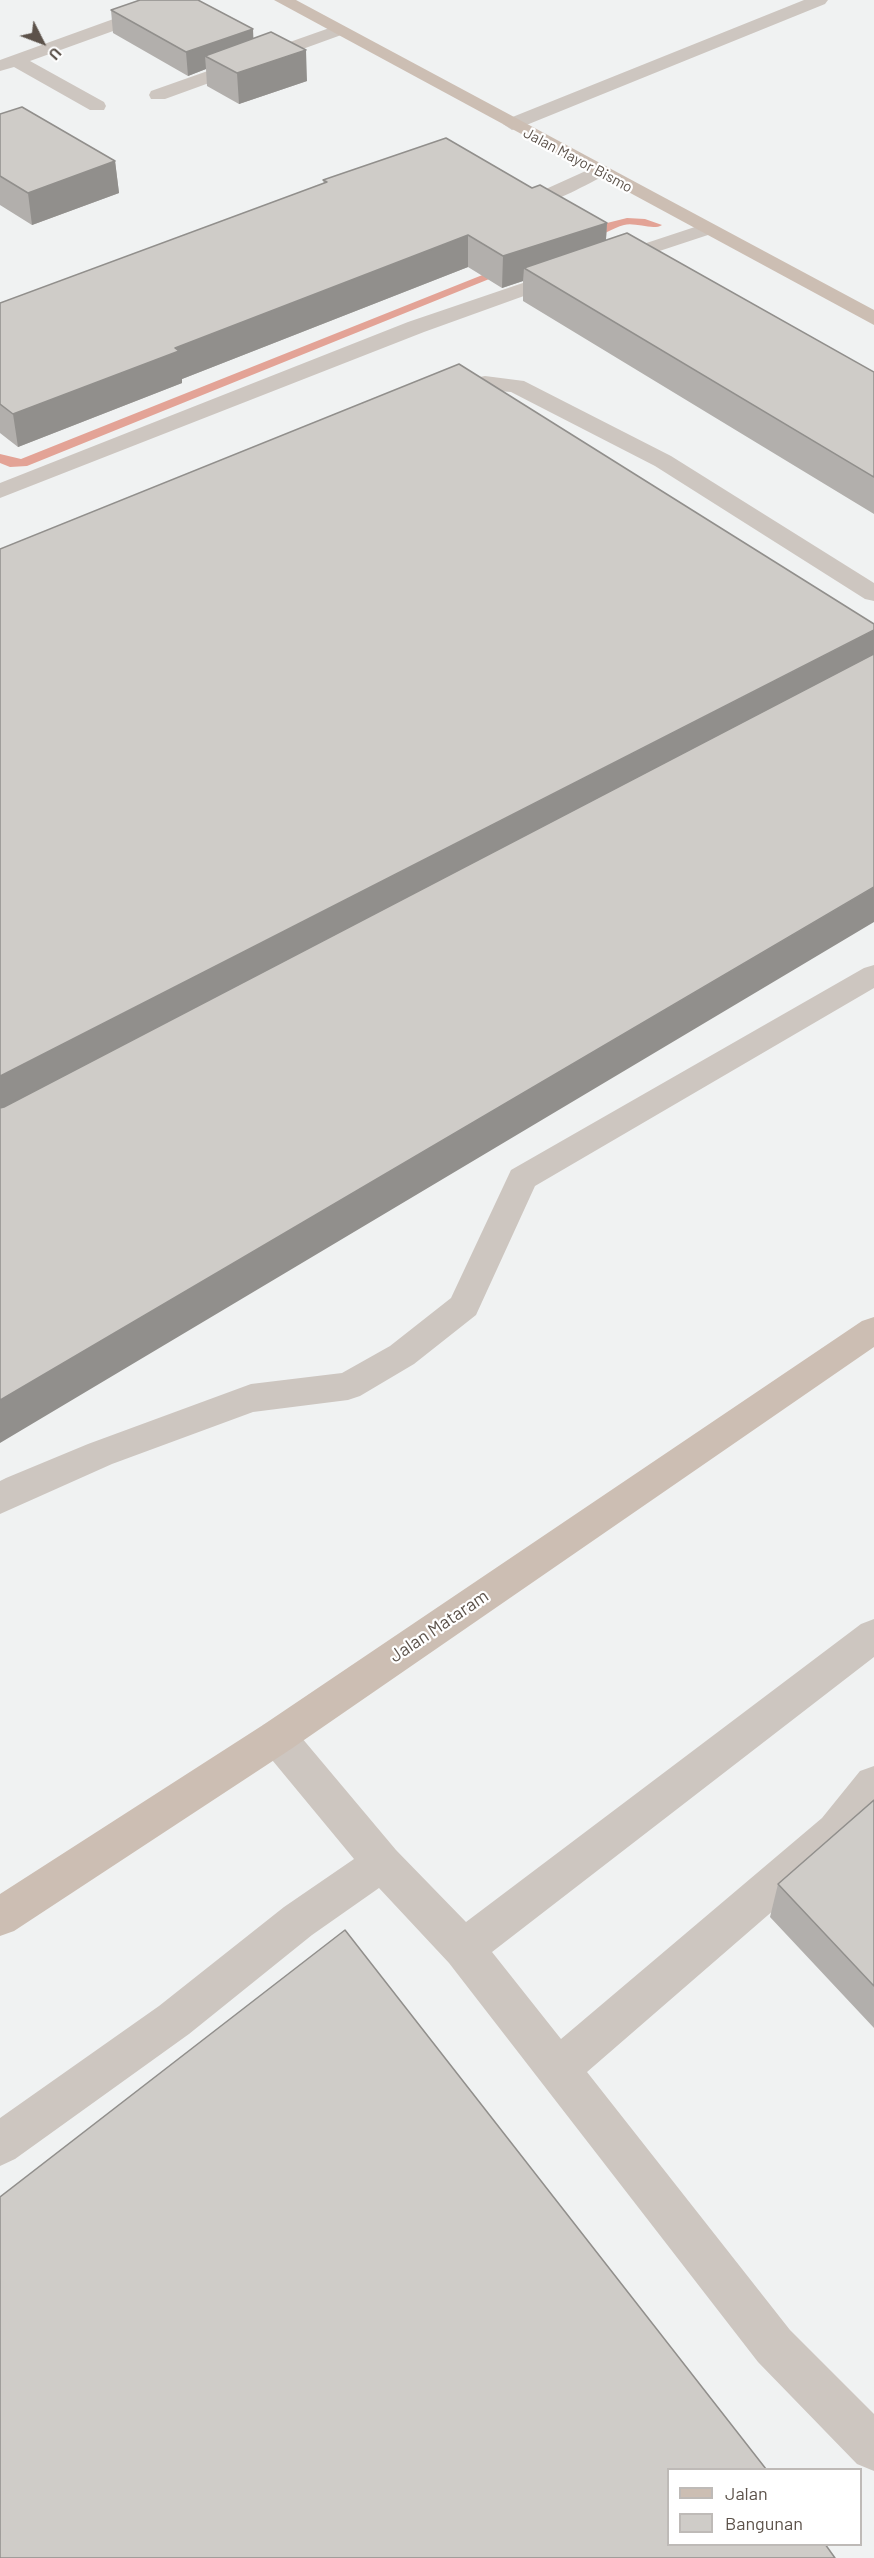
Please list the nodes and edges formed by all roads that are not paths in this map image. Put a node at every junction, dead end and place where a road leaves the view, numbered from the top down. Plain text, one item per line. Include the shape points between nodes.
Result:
1 (182, 0) edge
2 (283, 0) edge
3 (819, 0) edge
4 (338, 30) junction
5 (8, 63) edge
6 (158, 95) dead end
7 (97, 106) dead end
8 (512, 124) junction
9 (599, 171) junction
10 (495, 187) edge
11 (707, 229) junction
12 (874, 320) edge
13 (431, 397) edge
14 (0, 491) edge
15 (874, 594) edge
16 (874, 975) edge
17 (874, 1330) edge
18 (0, 1499) edge
19 (874, 1635) edge
20 (277, 1737) junction
21 (874, 1784) edge
22 (382, 1863) junction
23 (0, 1917) edge
24 (464, 1949) junction
25 (558, 2069) junction
26 (0, 2144) edge
27 (874, 2447) edge

1 - 5 street
2 - 4 main road, Jalan Mayor Bismo
3 - 8 street
4 - 6 street
4 - 8 main road, Jalan Mayor Bismo
5 - 7 street
8 - 9 main road, Jalan Mayor Bismo
9 - 10 street via 540,199 514,198
9 - 11 main road, Jalan Mayor Bismo
11 - 12 main road, Jalan Mayor Bismo
11 - 14 street via 405,331
13 - 15 street via 453,388 485,383 516,386 663,461
16 - 18 street via 522,1178 464,1306 402,1355 348,1386 250,1398 100,1454
17 - 20 main road, Jalan Mataram
19 - 24 street
20 - 22 street
20 - 23 main road, Jalan Mataram
21 - 25 street via 836,1831
22 - 24 street
22 - 26 street via 298,1922 174,2020
24 - 25 street
25 - 27 street via 774,2346

